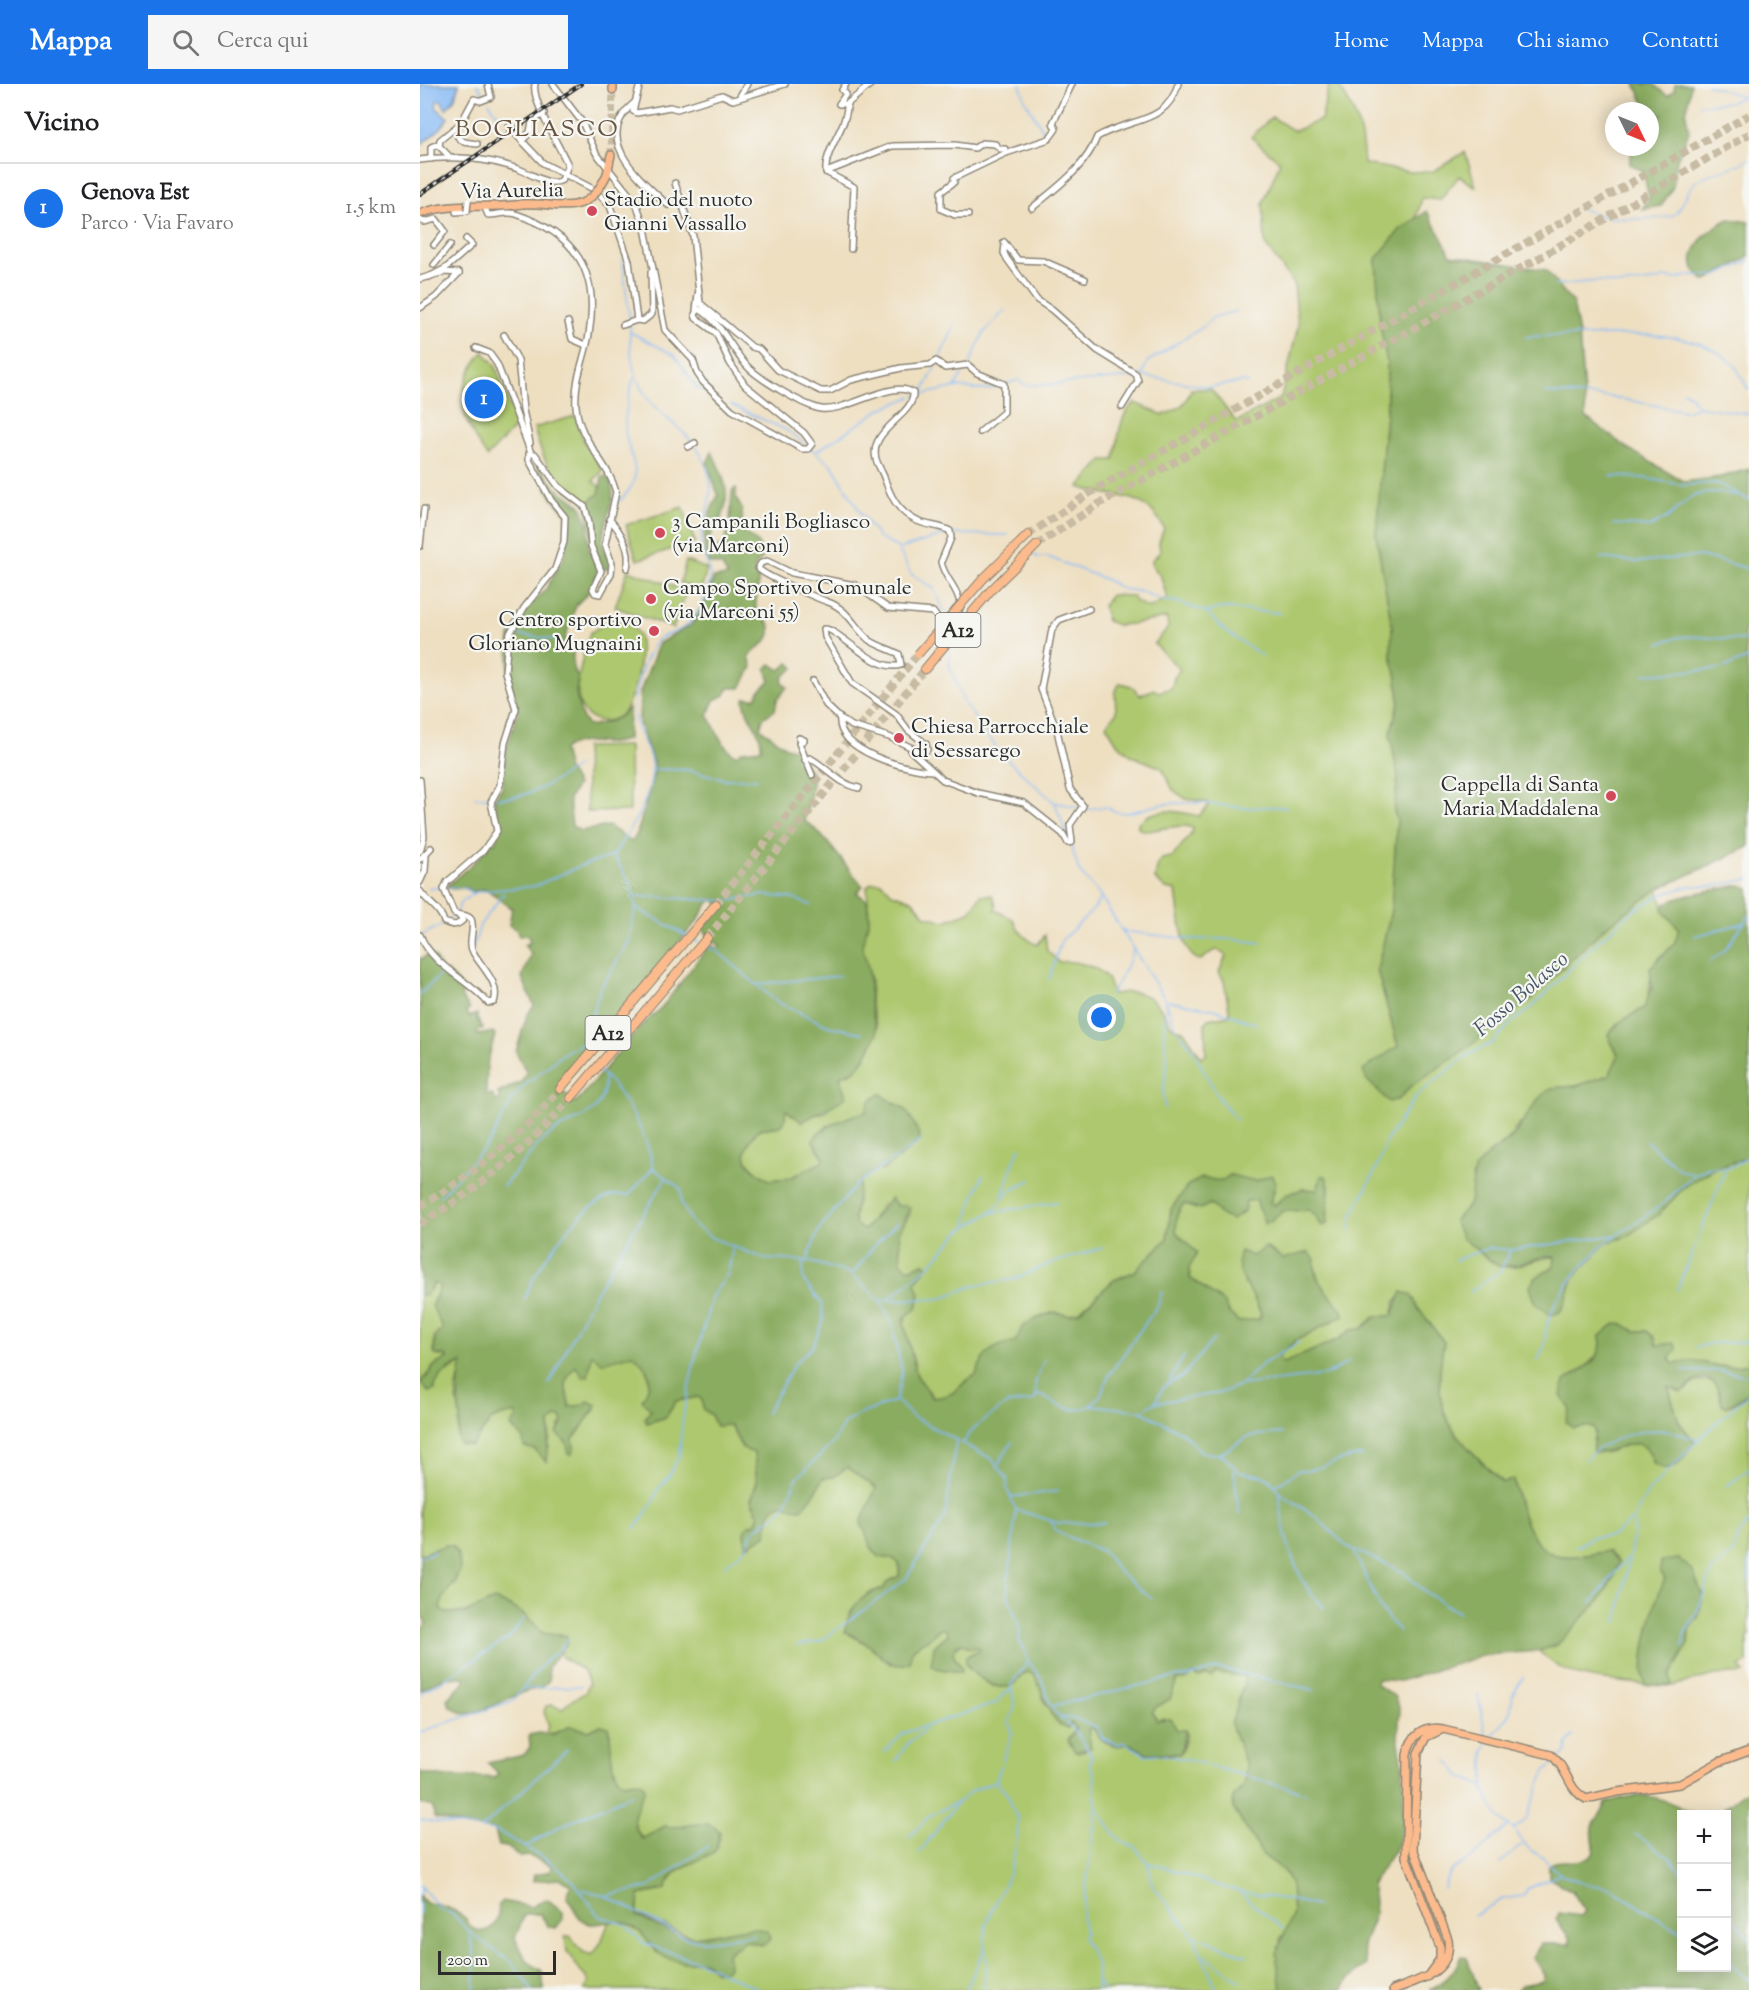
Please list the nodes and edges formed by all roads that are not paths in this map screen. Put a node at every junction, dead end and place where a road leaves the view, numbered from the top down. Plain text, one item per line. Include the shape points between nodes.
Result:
1 (488, 84) edge
2 (553, 84) edge
3 (562, 84) edge
4 (640, 84) edge
5 (747, 84) edge
6 (785, 84) edge
7 (846, 84) edge
8 (872, 84) edge
9 (1072, 84) edge
10 (1178, 84) edge
11 (534, 85) edge
12 (559, 90) junction
13 (739, 98) junction
14 (635, 102) junction
15 (847, 104) junction
16 (544, 114) junction
17 (503, 131) dead end
18 (458, 137) dead end
19 (522, 141) junction
20 (438, 144) junction
21 (477, 144) dead end
22 (1006, 153) junction
23 (611, 155) tunnel mouth
24 (450, 157) junction
25 (431, 159) junction
26 (420, 160) edge
27 (608, 171) junction
28 (826, 172) junction
29 (566, 176) junction
30 (675, 183) dead end
31 (465, 205) junction
32 (668, 206) dead end
33 (484, 208) junction
34 (1032, 208) dead end
35 (456, 213) dead end
36 (420, 214) edge
37 (968, 215) dead end
38 (420, 220) edge
39 (466, 239) dead end
40 (434, 245) dead end
41 (450, 246) dead end
42 (851, 249) dead end
43 (652, 267) junction
44 (436, 268) junction
45 (428, 277) junction
46 (420, 279) edge
47 (1084, 279) dead end
48 (698, 292) junction
49 (420, 308) edge
50 (696, 310) junction
51 (568, 322) dead end
52 (504, 335) dead end
53 (586, 345) junction
54 (476, 348) dead end
55 (1122, 407) dead end
56 (980, 432) dead end
57 (694, 442) dead end
58 (688, 447) dead end
59 (532, 453) junction
60 (424, 509) dead end
61 (609, 519) junction
62 (1028, 534) tunnel mouth
63 (421, 544) edge
64 (1037, 546) tunnel mouth
65 (627, 568) dead end
66 (1089, 609) dead end
67 (918, 654) tunnel mouth
68 (925, 669) tunnel mouth
69 (813, 681) dead end
70 (840, 717) junction
71 (799, 738) dead end
72 (907, 746) junction
73 (805, 760) junction
74 (932, 771) junction
75 (812, 775) dead end
76 (420, 780) edge
77 (859, 788) dead end
78 (423, 830) junction
79 (420, 841) edge
80 (430, 849) dead end
81 (420, 851) edge
82 (423, 858) edge
83 (420, 882) edge
84 (420, 891) edge
85 (716, 904) tunnel mouth
86 (456, 914) junction
87 (420, 935) edge
88 (707, 938) tunnel mouth
89 (560, 1089) tunnel mouth
90 (571, 1098) tunnel mouth
91 (1749, 1751) edge
92 (1393, 1990) edge

1 - 20 street via 491,97 474,99 461,123
2 - 12 street
3 - 12 street
4 - 14 street
5 - 13 street
6 - 13 street
7 - 15 street via 842,90 846,94 839,104
8 - 15 street
9 - 22 street via 1049,139
10 - 34 street via 1171,103 1152,117 1097,137 1093,149 1067,178
11 - 16 street
12 - 27 street via 582,122
13 - 14 street via 733,100 722,95 677,109 645,113 633,111
14 - 32 street via 619,122 618,148
15 - 28 street via 847,116 830,152
16 - 19 street via 532,122
16 - 29 street via 568,165
17 - 19 street via 509,125
18 - 21 street
19 - 29 street via 543,164
20 - 24 street
20 - 25 street via 431,147
22 - 28 street via 995,144 982,142 975,148 892,146
22 - 37 street via 954,178 941,192 941,209
23 - 27 main road, Via Aurelia
24 - 25 street
24 - 29 street via 517,168 552,183
25 - 26 street
27 - 33 main road, Via Aurelia, bridge via 593,196 577,205
27 - 43 street via 636,203
28 - 42 street via 854,188
29 - 43 street via 595,190 610,206 628,261 630,322 643,321 652,314
30 - 48 street via 693,236
31 - 33 main road, Via Aurelia
31 - 35 street
31 - 36 main road, Via Aurelia
33 - 53 street via 488,215 515,213 554,233 577,252 590,291
38 - 40 street, Via Aurelia via 436,219 445,231
39 - 44 street via 472,245 446,268
41 - 44 street
43 - 50 street via 665,330 693,360 696,373 732,410 794,445 809,448 811,441 804,432 737,376 721,341 696,318
44 - 45 street
45 - 46 street
45 - 49 street via 459,273
47 - 55 street via 1043,261 1018,261 1005,242 1004,253 1037,300 1097,350 1136,374 1138,381
48 - 50 street
48 - 56 street via 704,306 759,349 772,365 821,391 830,391 851,380 936,361 945,368 968,364 977,373 1004,384 1004,412
50 - 72 street via 703,310 750,370 813,406 829,410 903,389 910,390 913,396 878,441 876,459 891,496 904,512 925,525 950,531 941,562 957,590 958,615 952,627 945,628 933,612 888,608 855,585 792,573 767,561 759,566 762,573 840,608 870,640 899,654 901,665 888,665 858,652 833,629 824,629 852,683 896,714 928,748 921,752
51 - 53 street via 572,339
52 - 59 street via 518,360
53 - 61 street via 577,380 576,407 588,443 614,485 616,502
54 - 59 street via 489,353 497,364
57 - 58 street
59 - 61 street via 561,490 585,507 591,546 601,571 593,589 598,594 611,574 612,561 605,544
59 - 86 street via 530,462 565,517 566,532 555,569 508,636 505,672 515,713 505,743 500,785 491,807 497,831 483,851 444,888
60 - 63 street
61 - 65 street via 624,540
62 - 67 highway, A12, bridge
64 - 68 highway, A12 via 992,590
66 - 74 street via 1059,620 1052,629 1041,689 1057,730 1070,789 1082,808 1070,825 1070,843 1024,803 975,792 943,780
69 - 70 street via 826,705
70 - 72 street via 852,726
70 - 74 street via 843,733 871,755 918,771
71 - 73 street via 804,740 799,743
72 - 74 street
73 - 75 street
73 - 77 street via 817,762 842,784
76 - 78 street
78 - 79 street
78 - 81 street
80 - 82 street
82 - 83 street via 425,871
84 - 86 street via 441,912 444,922 458,924 463,919
85 - 89 highway, A12
86 - 87 street via 472,922 471,950 489,974 495,1001 488,1003 479,987 450,972 426,948
88 - 90 highway, A12
91 - 92 main road via 1719,1762 1680,1784 1586,1799 1572,1788 1564,1767 1551,1755 1447,1730 1433,1728 1420,1732 1407,1755 1406,1857 1440,1947 1440,1959 1426,1977

